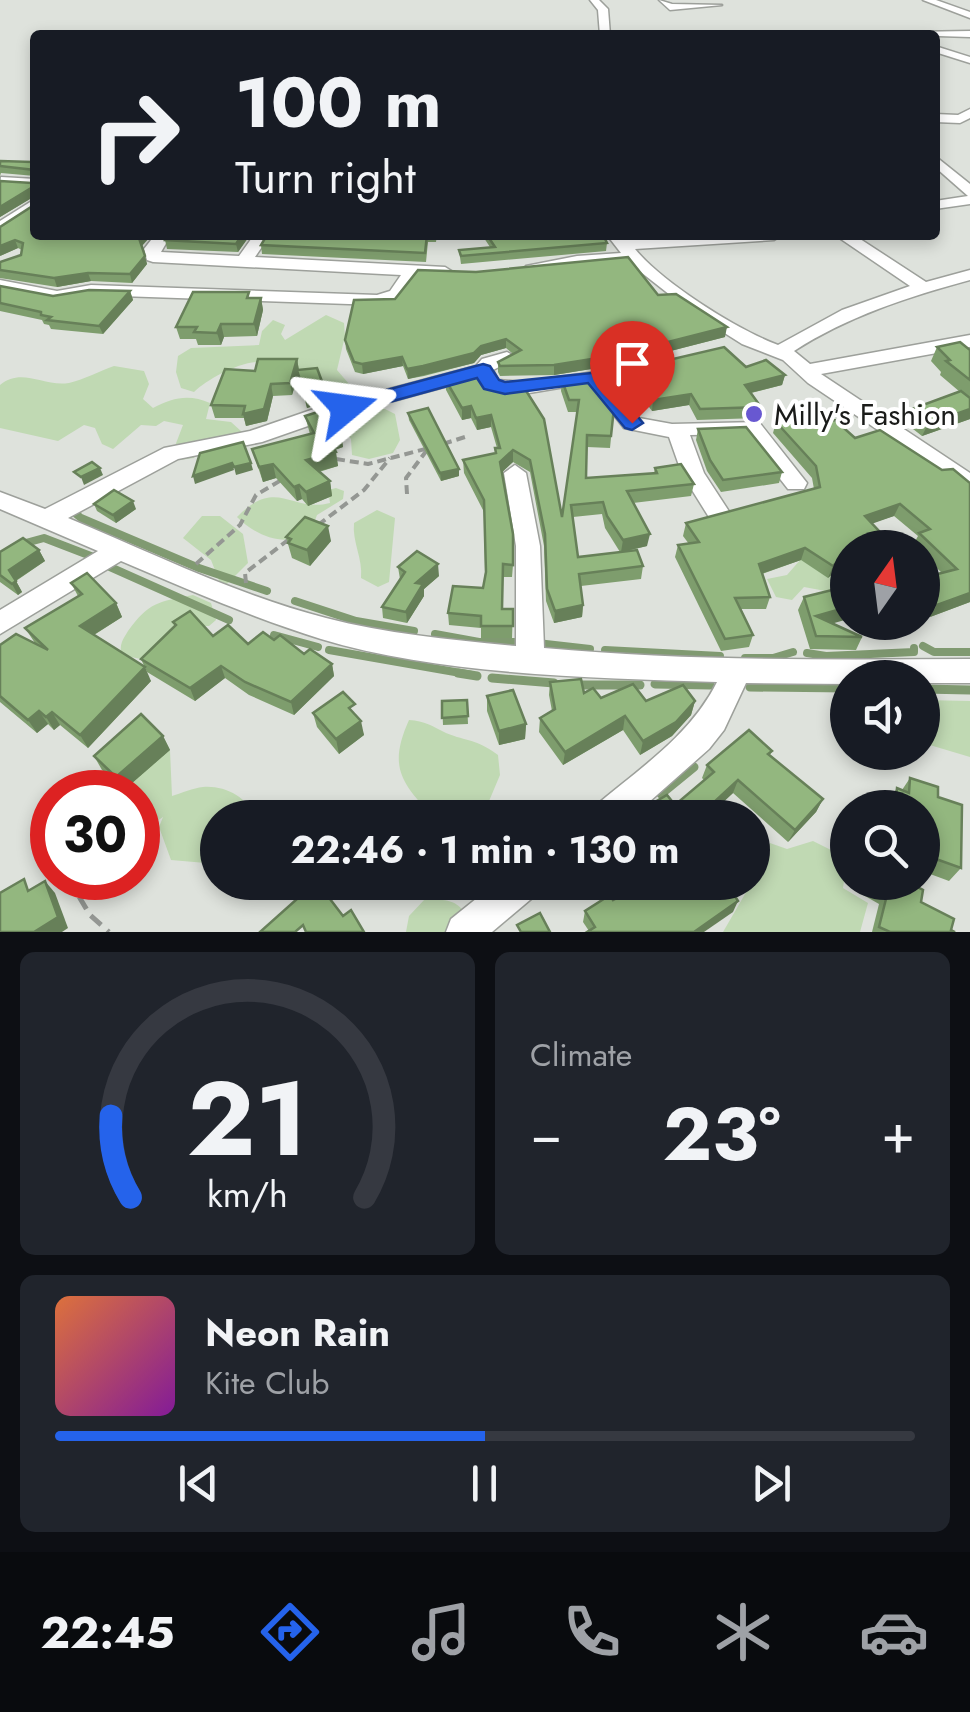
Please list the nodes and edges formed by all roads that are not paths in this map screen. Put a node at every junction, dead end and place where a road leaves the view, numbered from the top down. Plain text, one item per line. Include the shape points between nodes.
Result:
1 (594, 0) edge
2 (663, 0) edge
3 (927, 0) edge
4 (718, 6) dead end
5 (969, 13) edge
6 (605, 30) edge
7 (970, 34) edge
8 (940, 35) edge
9 (940, 51) edge
10 (970, 60) edge
11 (970, 113) edge
12 (940, 118) edge
13 (940, 165) edge
14 (1, 181) edge
15 (30, 183) edge
16 (970, 192) edge
17 (970, 200) edge
18 (940, 204) edge
19 (30, 207) edge
20 (0, 228) edge
21 (159, 240) edge
22 (259, 240) edge
23 (706, 240) edge
24 (851, 240) edge
25 (624, 246) edge
26 (244, 262) junction
27 (412, 270) junction
28 (517, 271) edge
29 (465, 273) edge
30 (970, 275) edge
31 (0, 284) edge
32 (923, 287) junction
33 (748, 340) junction
34 (970, 340) edge
35 (719, 350) edge
36 (781, 350) junction
37 (507, 358) edge
38 (675, 363) edge
39 (483, 370) junction
40 (806, 371) junction
41 (594, 376) junction
42 (675, 431) junction
43 (515, 474) dead end
44 (796, 483) dead end
45 (970, 484) edge
46 (4, 506) edge
47 (720, 516) edge
48 (48, 519) junction
49 (119, 550) junction
50 (0, 623) edge
51 (530, 661) junction
52 (737, 671) junction
53 (970, 671) edge
54 (627, 800) edge
55 (504, 900) edge
56 (464, 932) edge

1 - 6 street via 603,9
2 - 4 street via 670,8
3 - 5 street
7 - 8 street
9 - 10 street
11 - 12 street
13 - 16 street
14 - 15 street
17 - 18 street
19 - 20 street
21 - 26 street via 152,257
22 - 26 street
23 - 25 street
24 - 32 street
25 - 28 street
25 - 33 street
26 - 27 street
27 - 29 street
27 - 31 street via 396,296 378,300 91,290 70,297
30 - 32 street
32 - 36 street via 822,322
33 - 35 street
33 - 36 street
34 - 40 street
36 - 40 street
37 - 39 street
38 - 41 street
39 - 41 street via 491,384 505,388
39 - 48 street via 172,453
40 - 45 street
41 - 42 street via 632,423
42 - 44 street via 750,427
42 - 47 street
43 - 51 street via 528,546
46 - 48 street
48 - 49 street
49 - 50 street
49 - 51 street via 324,629
51 - 52 street
52 - 53 street
52 - 54 street via 714,721
55 - 56 street

